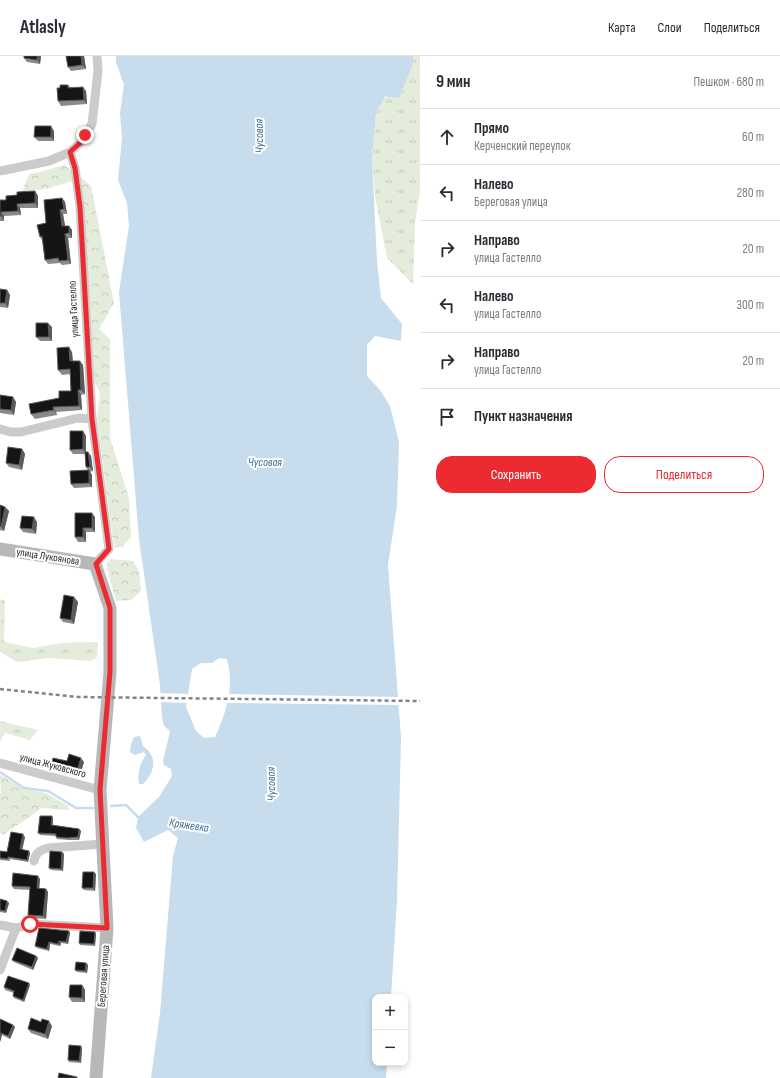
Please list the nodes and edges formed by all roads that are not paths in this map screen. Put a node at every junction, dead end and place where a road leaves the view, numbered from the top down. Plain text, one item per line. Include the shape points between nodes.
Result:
1 (97, 56) edge
2 (70, 152) junction
3 (0, 171) edge
4 (92, 419) junction
5 (0, 430) edge
6 (0, 548) edge
7 (96, 564) junction
8 (0, 763) edge
9 (100, 790) junction
10 (103, 844) junction
11 (34, 861) dead end
12 (0, 925) edge
13 (16, 928) junction
14 (107, 928) junction
15 (0, 970) edge
16 (96, 1078) edge

1 - 2 street via 98,71 92,124 80,143
2 - 3 street via 49,161
2 - 4 street, улица Гастелло via 75,168 80,207
4 - 5 street via 78,418 21,432
4 - 7 street, улица Гастелло via 109,549
6 - 7 street, улица Лукоянова
7 - 9 street, Береговая улица via 110,608 110,672
8 - 9 street, улица Жуковского
9 - 10 street, Береговая улица
10 - 11 street via 48,848 35,854
10 - 14 street, Береговая улица
12 - 13 street
13 - 14 street via 30,924
13 - 15 street
14 - 16 street, Береговая улица

